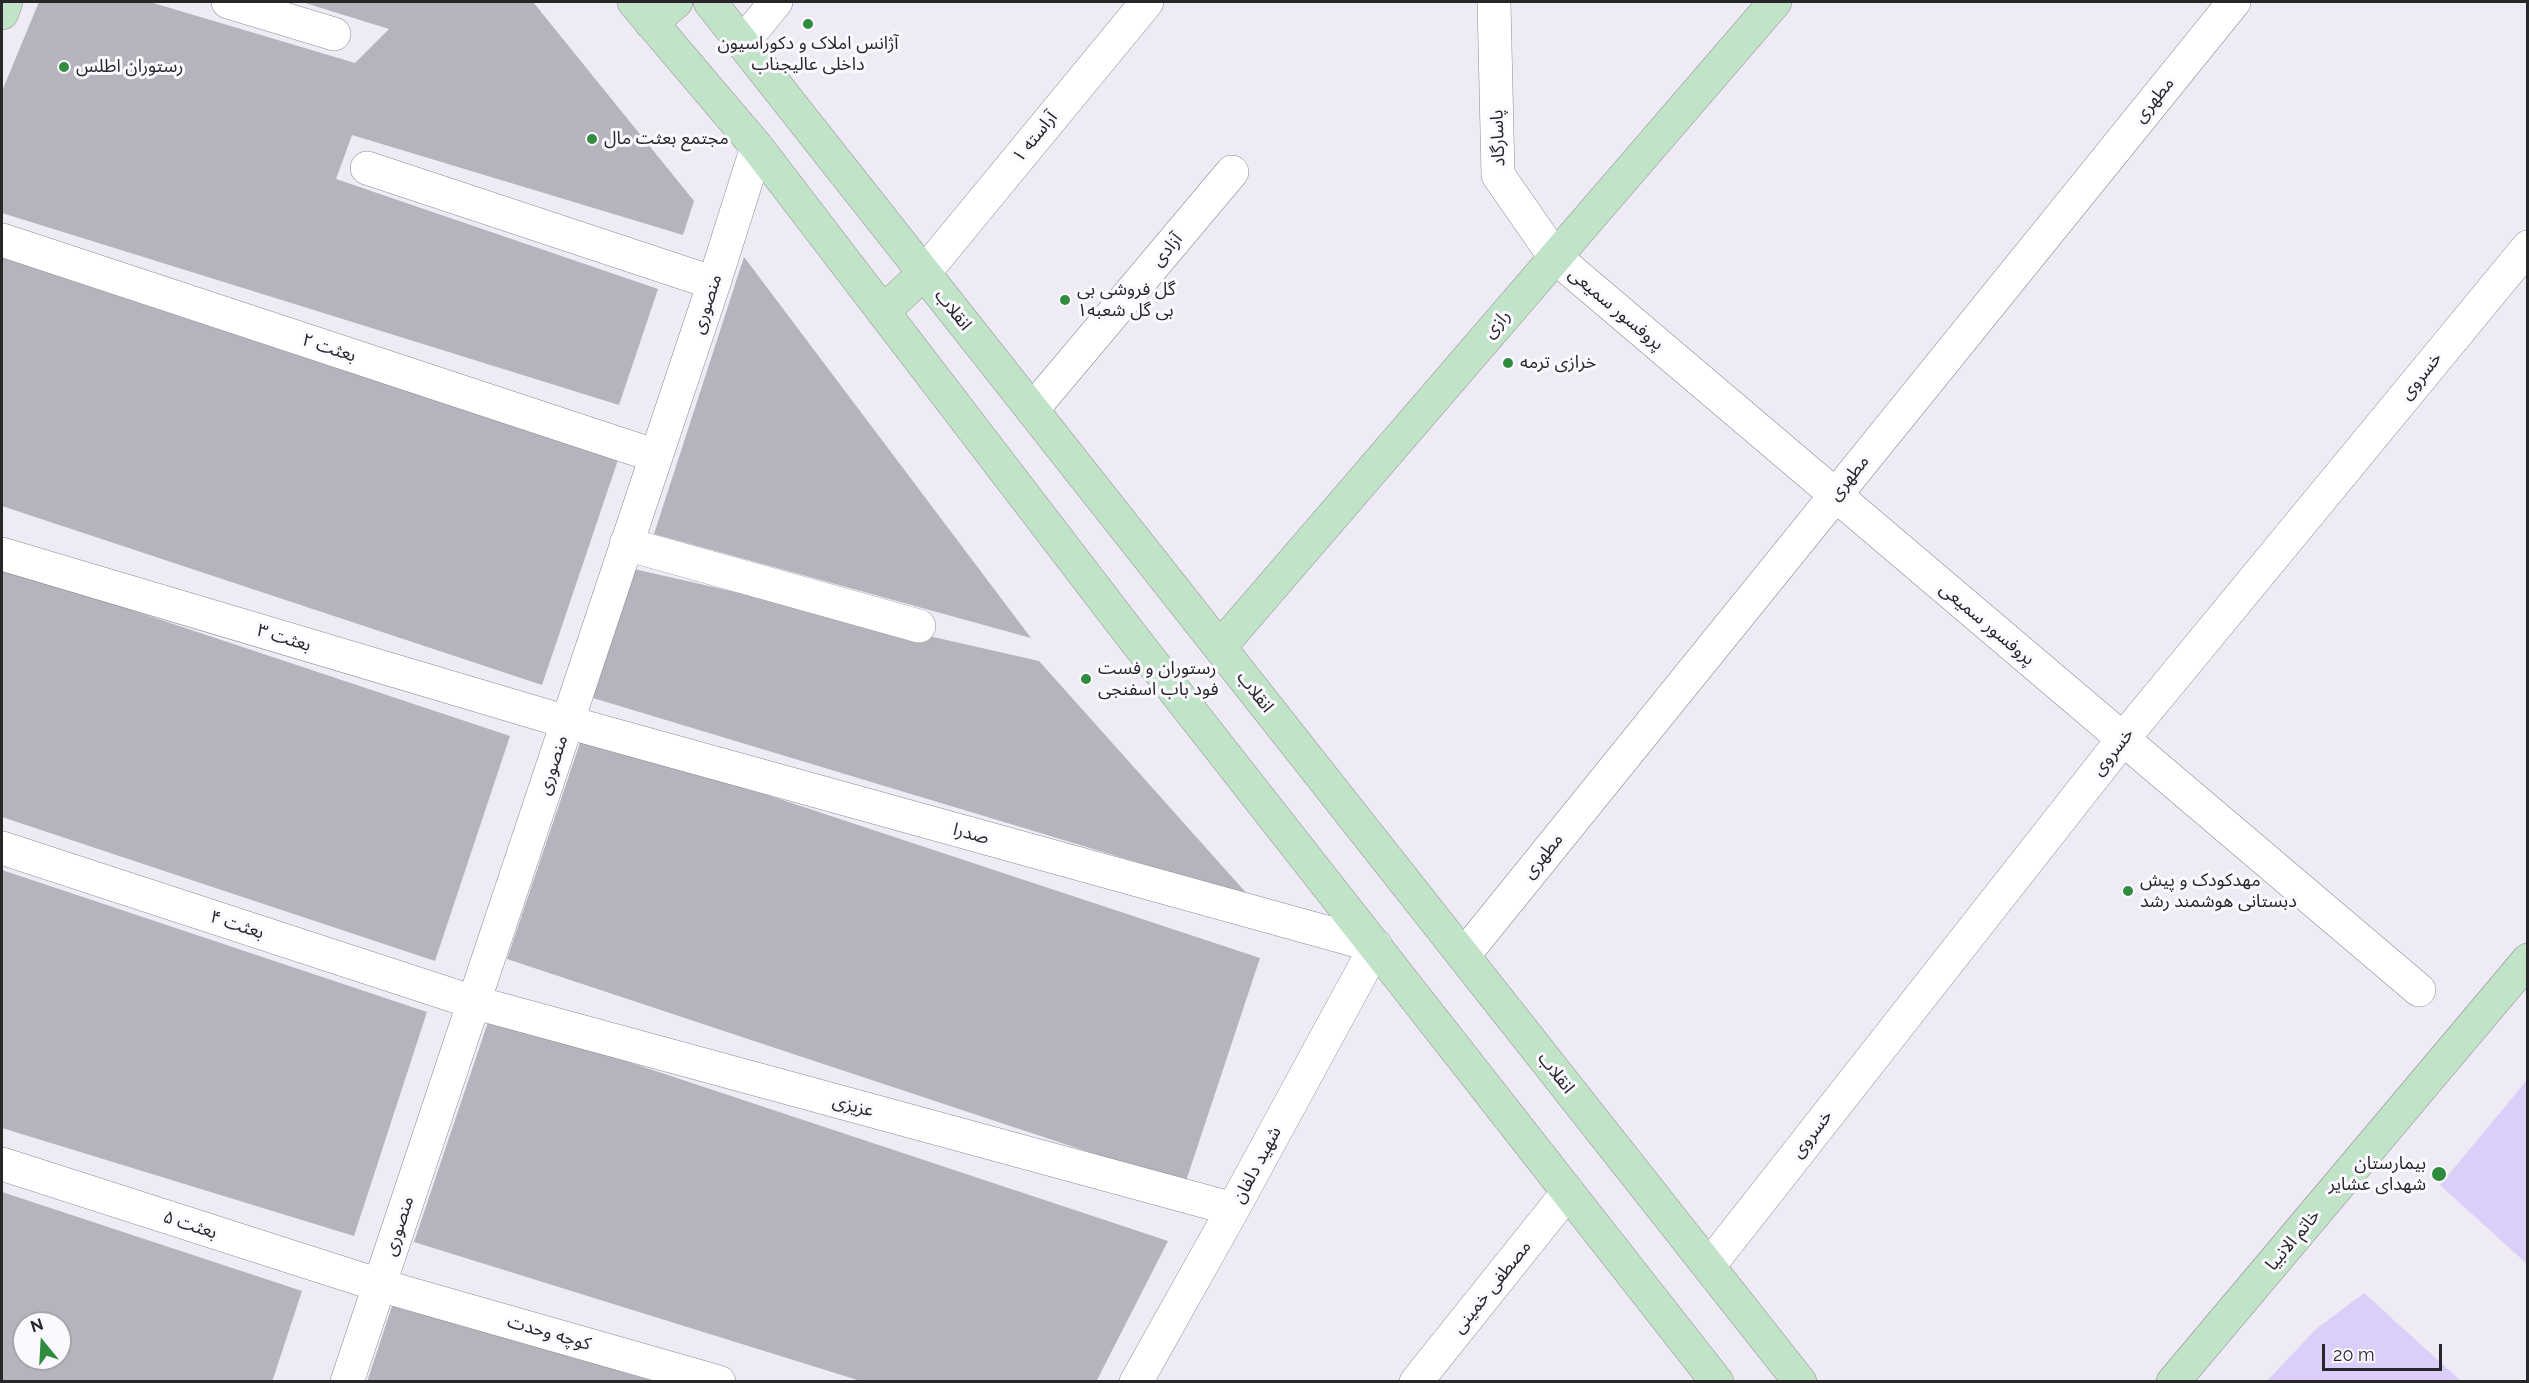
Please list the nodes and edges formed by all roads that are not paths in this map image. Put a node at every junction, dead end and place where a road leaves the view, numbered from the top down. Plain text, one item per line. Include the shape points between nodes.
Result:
1 (6, 2) edge
2 (228, 2) edge
3 (676, 2) edge
4 (710, 2) edge
5 (776, 2) edge
6 (1147, 2) edge
7 (1494, 2) edge
8 (1776, 2) edge
9 (2234, 2) edge
10 (642, 12) edge
11 (2, 13) edge
12 (334, 34) dead end
13 (742, 43) junction
14 (757, 147) junction
15 (367, 168) dead end
16 (1232, 172) dead end
17 (2, 240) edge
18 (2528, 247) edge
19 (1555, 257) junction
20 (924, 273) junction
21 (714, 283) junction
22 (883, 312) junction
23 (1032, 410) junction
24 (656, 456) junction
25 (1835, 495) junction
26 (626, 544) junction
27 (2, 554) edge
28 (919, 626) dead end
29 (1220, 647) junction
30 (567, 722) junction
31 (2123, 739) junction
32 (2, 848) edge
33 (1376, 946) junction
34 (1464, 955) junction
35 (2528, 960) edge
36 (2419, 990) dead end
37 (473, 1002) junction
38 (2, 1164) edge
39 (1568, 1192) junction
40 (1233, 1209) junction
41 (1709, 1266) junction
42 (379, 1285) junction
43 (347, 1382) edge
44 (718, 1382) edge
45 (1136, 1382) edge
46 (1416, 1382) edge
47 (1717, 1382) edge
48 (1800, 1382) edge
49 (2174, 1382) edge

1 - 11 main road
2 - 12 street
3 - 10 main road
4 - 13 main road, انقلاب
5 - 13 street
6 - 20 street, آراسته ۱
7 - 19 street, پاسارگاد via 1498,175
8 - 19 main road, رازی
9 - 25 street, مطهری
10 - 14 main road
13 - 20 main road, انقلاب
14 - 21 street, منصوری
14 - 22 main road
15 - 21 street
16 - 23 street, آزادی
17 - 24 street, بعثت ۲
18 - 31 street, خسروی
19 - 25 street, پروفسور سمیعی
19 - 29 main road, رازی
20 - 22 main road
20 - 23 main road, انقلاب
21 - 24 street, منصوری
22 - 33 main road
23 - 29 main road, انقلاب
24 - 26 street, منصوری
25 - 31 street, پروفسور سمیعی
25 - 34 street, مطهری
26 - 28 street
26 - 30 street, منصوری
27 - 30 street, بعثت ۳
29 - 34 main road, انقلاب
30 - 33 street, صدرا
30 - 37 street, منصوری
31 - 36 street, پروفسور سمیعی
31 - 41 street, خسروی
32 - 37 street, بعثت ۴
33 - 39 main road
33 - 40 street, شهید دلفان
34 - 41 main road, انقلاب
35 - 49 main road, خاتم الانبیا
37 - 40 street, عزیزی
37 - 42 street, منصوری
38 - 42 street, بعثت ۵
39 - 46 street, مصطفی خمینی
39 - 47 main road
40 - 45 street, شهید دلفان
41 - 48 main road, انقلاب
42 - 43 street, منصوری
42 - 44 street, کوچه وحدت

